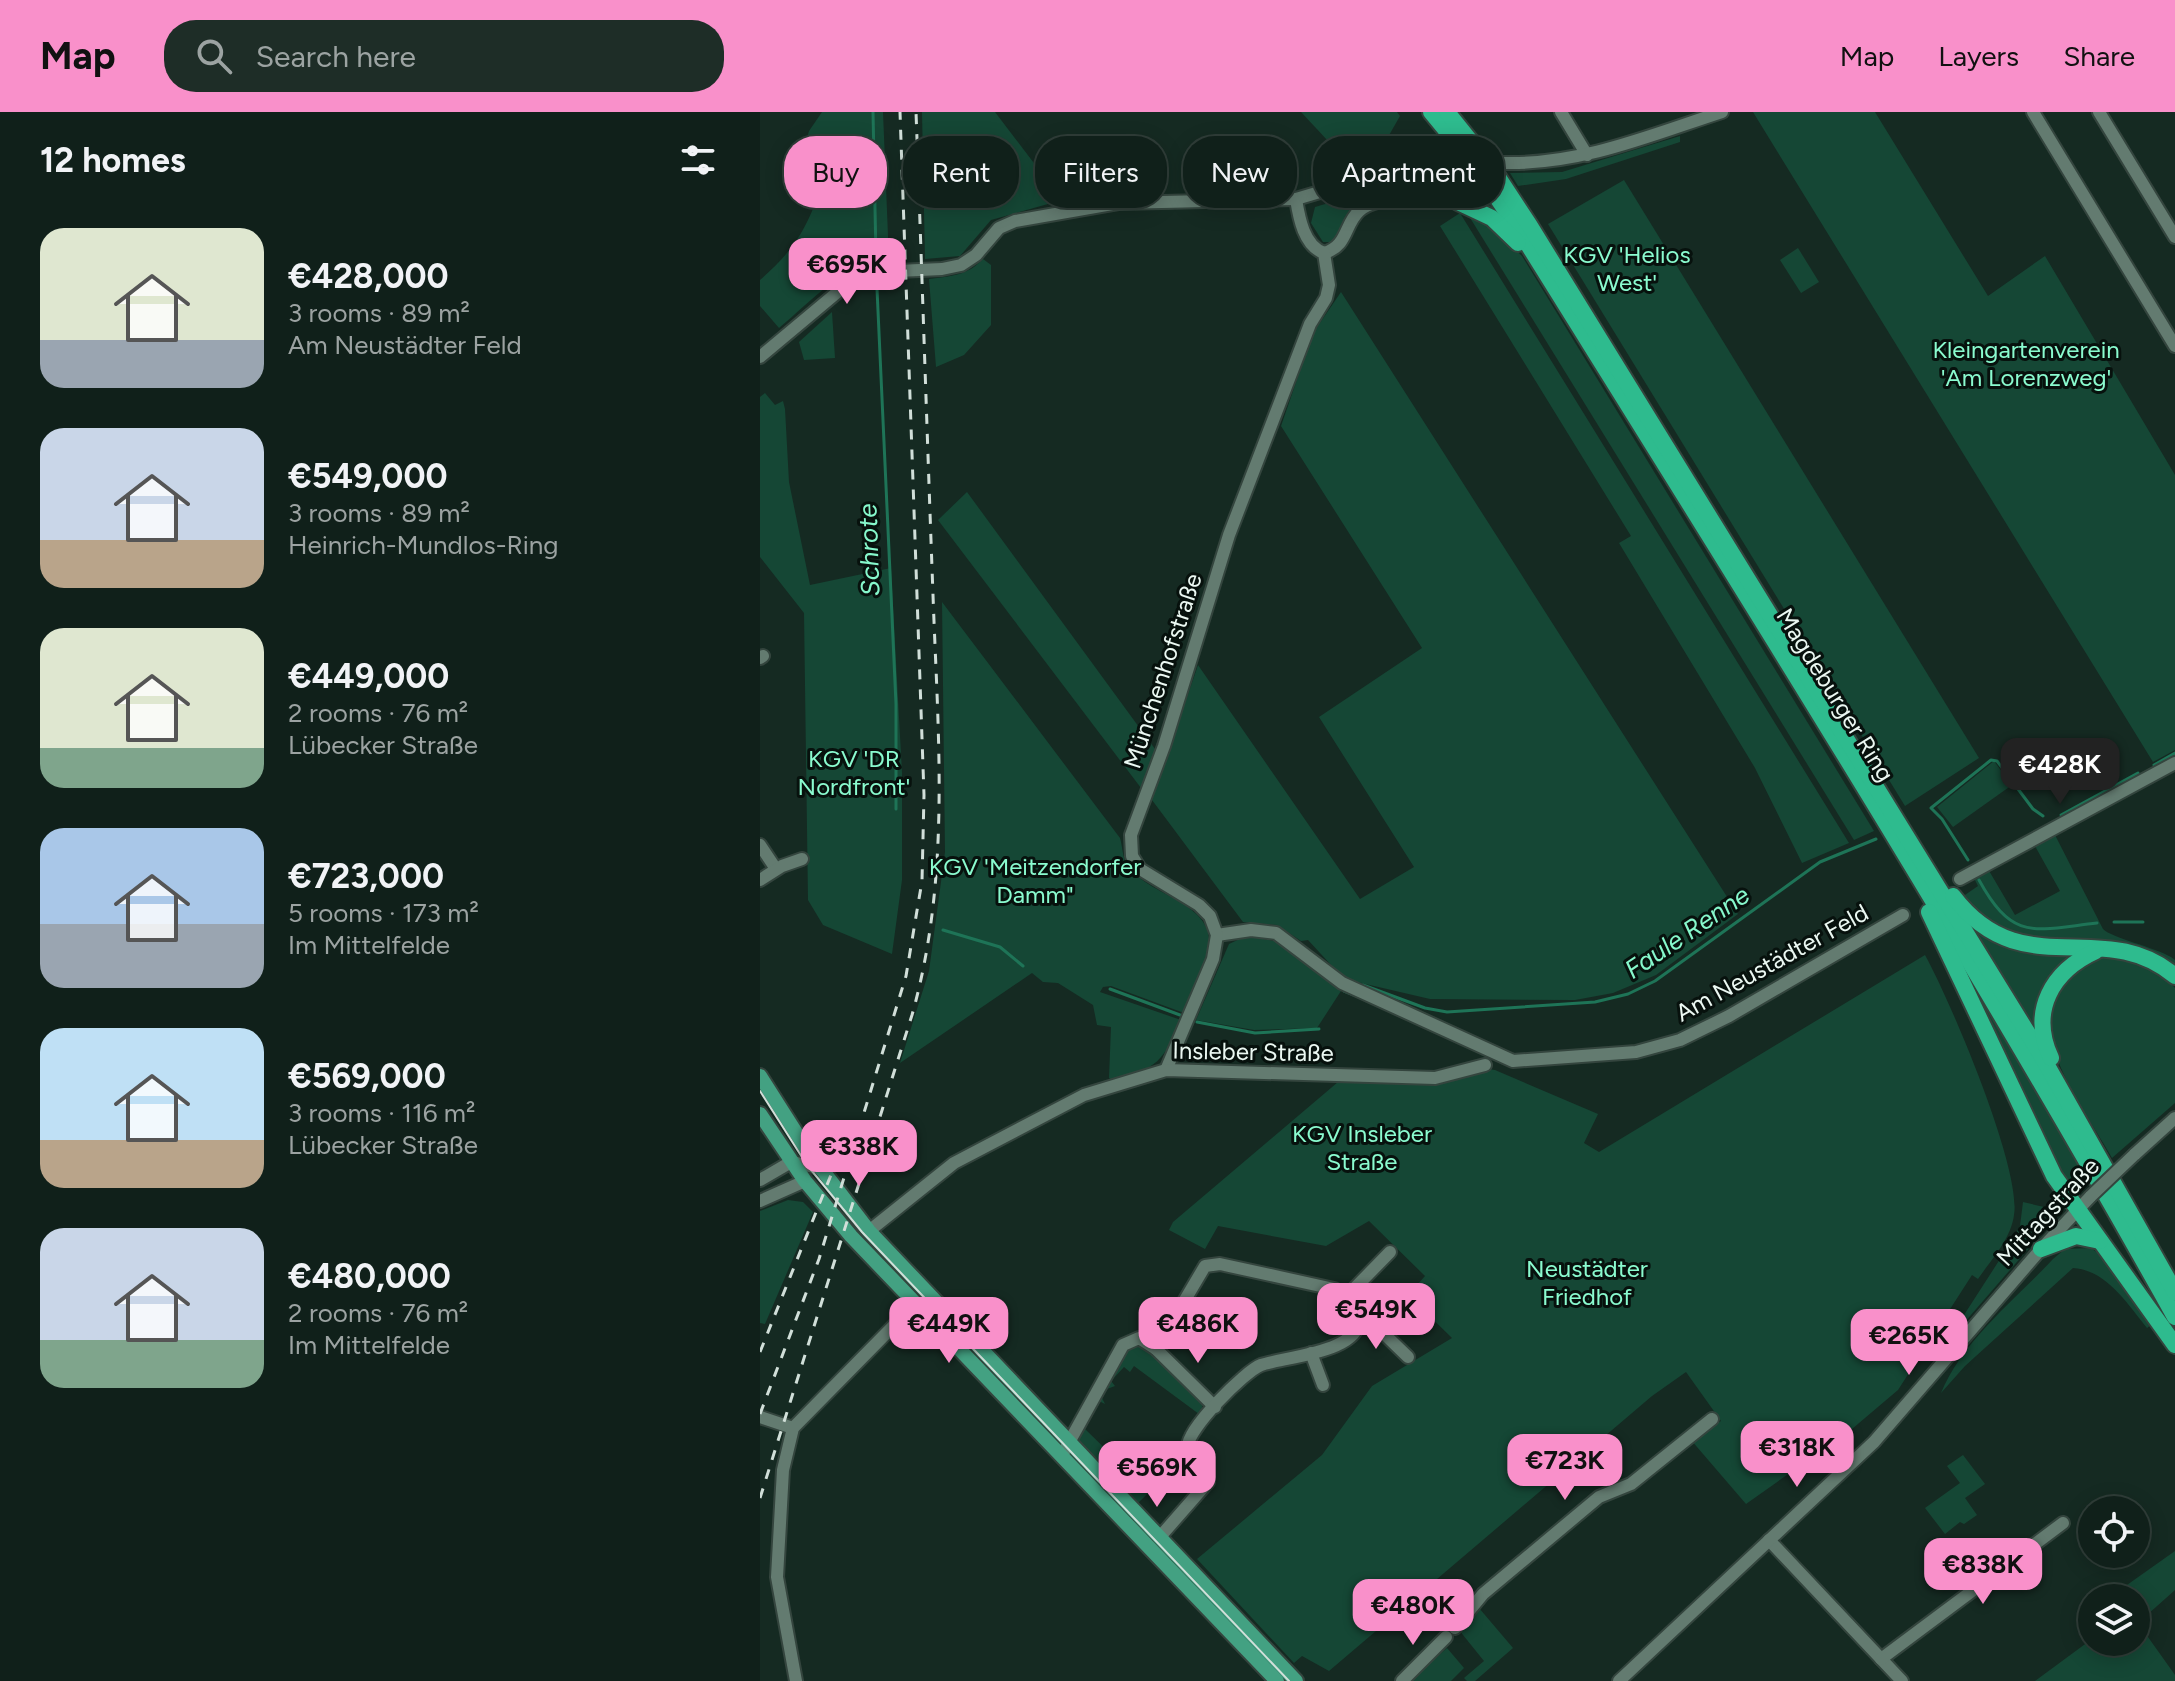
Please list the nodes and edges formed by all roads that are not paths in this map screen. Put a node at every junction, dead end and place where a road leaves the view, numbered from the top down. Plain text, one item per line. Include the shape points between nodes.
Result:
1 (1431, 112) edge
2 (1447, 112) edge
3 (1561, 112) edge
4 (1722, 112) edge
5 (2033, 112) edge
6 (2099, 112) edge
7 (1587, 155) junction
8 (1297, 199) edge
9 (1183, 202) edge
10 (1297, 203) edge
11 (1362, 208) edge
12 (1469, 208) edge
13 (2175, 237) edge
14 (1324, 253) junction
15 (1561, 298) junction
16 (2175, 346) edge
17 (760, 357) edge
18 (2175, 763) edge
19 (1904, 841) junction
20 (760, 845) edge
21 (802, 859) dead end
22 (776, 869) junction
23 (1960, 879) dead end
24 (760, 880) edge
25 (1903, 915) dead end
26 (1217, 935) junction
27 (2105, 948) junction
28 (2175, 976) edge
29 (1485, 1065) dead end
30 (1166, 1070) junction
31 (760, 1076) edge
32 (760, 1114) edge
33 (2175, 1118) edge
34 (2082, 1125) junction
35 (811, 1161) junction
36 (791, 1162) junction
37 (760, 1180) edge
38 (805, 1181) junction
39 (760, 1201) edge
40 (2077, 1211) junction
41 (869, 1231) junction
42 (2100, 1241) junction
43 (2041, 1249) junction
44 (1390, 1252) dead end
45 (2175, 1292) edge
46 (1346, 1297) junction
47 (916, 1303) junction
48 (2175, 1317) edge
49 (1359, 1319) junction
50 (2175, 1345) edge
51 (1156, 1349) junction
52 (1311, 1353) junction
53 (1408, 1357) dead end
54 (1323, 1385) dead end
55 (1215, 1407) junction
56 (760, 1417) edge
57 (1712, 1419) dead end
58 (793, 1428) junction
59 (1065, 1450) junction
60 (2063, 1523) dead end
61 (1159, 1538) junction
62 (1769, 1540) junction
63 (1881, 1659) junction
64 (796, 1681) edge
65 (1277, 1681) edge
66 (1296, 1681) edge
67 (1402, 1681) edge
68 (1619, 1681) edge
69 (1902, 1681) edge

1 - 15 highway, Magdeburger Ring via 1486,180
2 - 19 highway, Magdeburger Ring via 1530,226
3 - 7 street
4 - 7 street
5 - 16 street
6 - 13 street
7 - 8 street, bridge via 1543,163 1401,168
9 - 17 street via 1118,203 1015,221 997,229 961,265 856,278
10 - 14 street via 1303,229
11 - 14 street via 1341,243
12 - 15 highway via 1506,229 1550,293
14 - 26 street, Münchenhofstraße via 1326,298 1305,336 1229,535 1131,835 1132,856 1142,872 1199,905
15 - 19 highway, Magdeburger Ring
18 - 23 street
19 - 27 highway via 1923,848 1961,905 1995,932 2044,948
19 - 34 highway, Magdeburger Ring
19 - 40 highway via 1898,856 2028,1125
19 - 48 highway, Magdeburger Ring
20 - 22 street
21 - 22 street
22 - 24 street
25 - 26 street, Am Neustädter Feld via 1680,1040 1636,1052 1513,1061 1342,983 1279,935 1257,930
26 - 30 street via 1213,959
27 - 28 highway via 2139,953
27 - 34 highway via 2059,974 2042,1014 2048,1052 2080,1110
29 - 30 street, Insleber Straße via 1435,1078
30 - 41 street, Insleber Straße via 1086,1094 954,1163
31 - 35 main road
32 - 36 main road
33 - 40 street, Mittagstraße, bridge
34 - 45 highway, Magdeburger Ring
35 - 36 street
35 - 38 main road
35 - 41 main road
36 - 37 street
36 - 38 main road
38 - 39 street
38 - 47 main road
40 - 42 highway
40 - 43 street, Mittagstraße
41 - 59 main road
42 - 43 highway via 2076,1236
42 - 50 highway
43 - 62 street, Mittagstraße via 1884,1431
44 - 46 street
46 - 49 street
46 - 51 street via 1334,1289 1211,1264 1198,1273
47 - 58 street
47 - 59 main road
49 - 52 street via 1341,1344
49 - 53 street via 1377,1326
51 - 55 street
51 - 59 street via 1139,1338 1123,1345
52 - 54 street
52 - 55 street via 1256,1367
55 - 61 street via 1187,1441 1208,1475 1206,1487
56 - 58 street
57 - 67 street via 1631,1484 1599,1497 1483,1594
58 - 64 street via 783,1470 777,1577
59 - 61 main road
59 - 65 main road
60 - 63 street
61 - 66 main road
62 - 63 street
62 - 68 street, Mittagstraße
63 - 69 street

